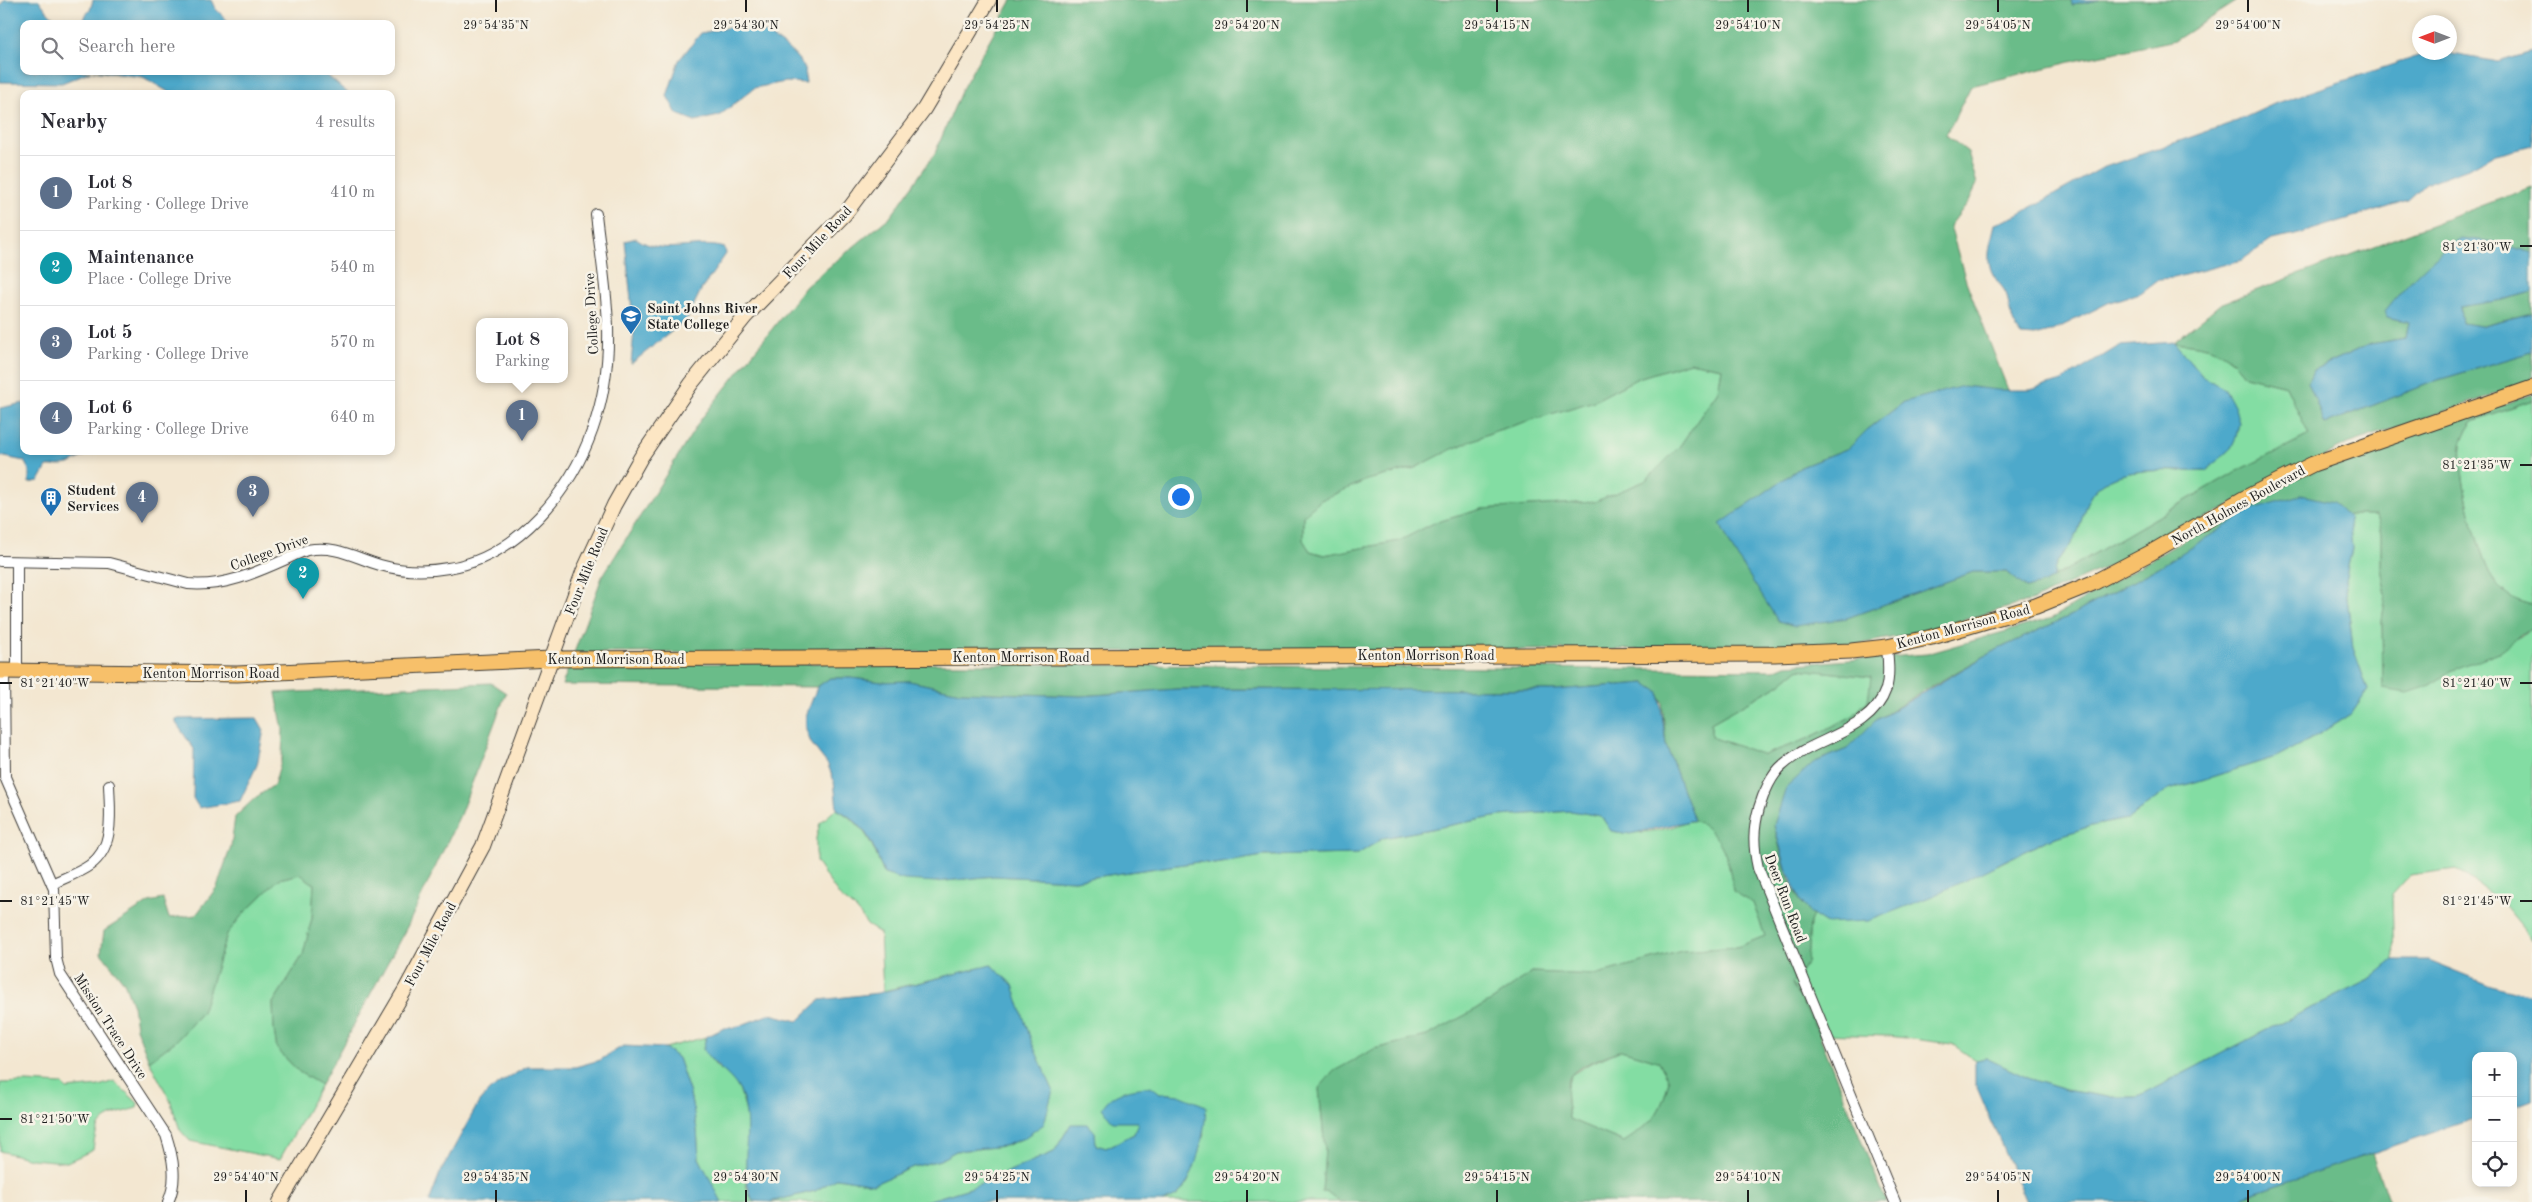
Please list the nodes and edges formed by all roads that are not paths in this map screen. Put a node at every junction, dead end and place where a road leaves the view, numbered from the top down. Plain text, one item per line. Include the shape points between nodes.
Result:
1 (990, 0) edge
2 (596, 214) dead end
3 (2532, 388) edge
4 (0, 562) edge
5 (18, 562) junction
6 (2036, 606) joint
7 (1887, 647) junction
8 (551, 659) junction
9 (7, 671) edge
10 (2, 777) edge
11 (109, 785) dead end
12 (52, 884) junction
13 (168, 1202) edge
14 (280, 1202) edge
15 (1895, 1202) edge

1 - 8 main road, Four Mile Road via 924,109 845,214 745,317 691,384 652,440 614,505
2 - 5 street, College Drive via 608,326 608,360 593,429 562,492 527,530 501,549 463,565 426,570 380,565 341,550 317,548 231,581 201,585 109,563
3 - 6 main road, North Holmes Boulevard via 2313,464 2243,499 2093,583
4 - 5 street, College Drive
5 - 9 street
6 - 7 main road, Kenton Morrison Road
7 - 8 main road, Kenton Morrison Road via 1775,654
7 - 15 street, Deer Run Road via 1886,689 1875,708 1861,722 1783,764 1762,799 1753,829 1758,868
8 - 9 main road, Kenton Morrison Road via 237,674
8 - 14 main road, Four Mile Road via 483,846 405,990
9 - 10 street
10 - 12 street, Mission Trace Drive
11 - 12 street via 110,827 102,853 91,865
12 - 13 street, Mission Trace Drive via 56,958 60,974 166,1135 173,1156 174,1178

